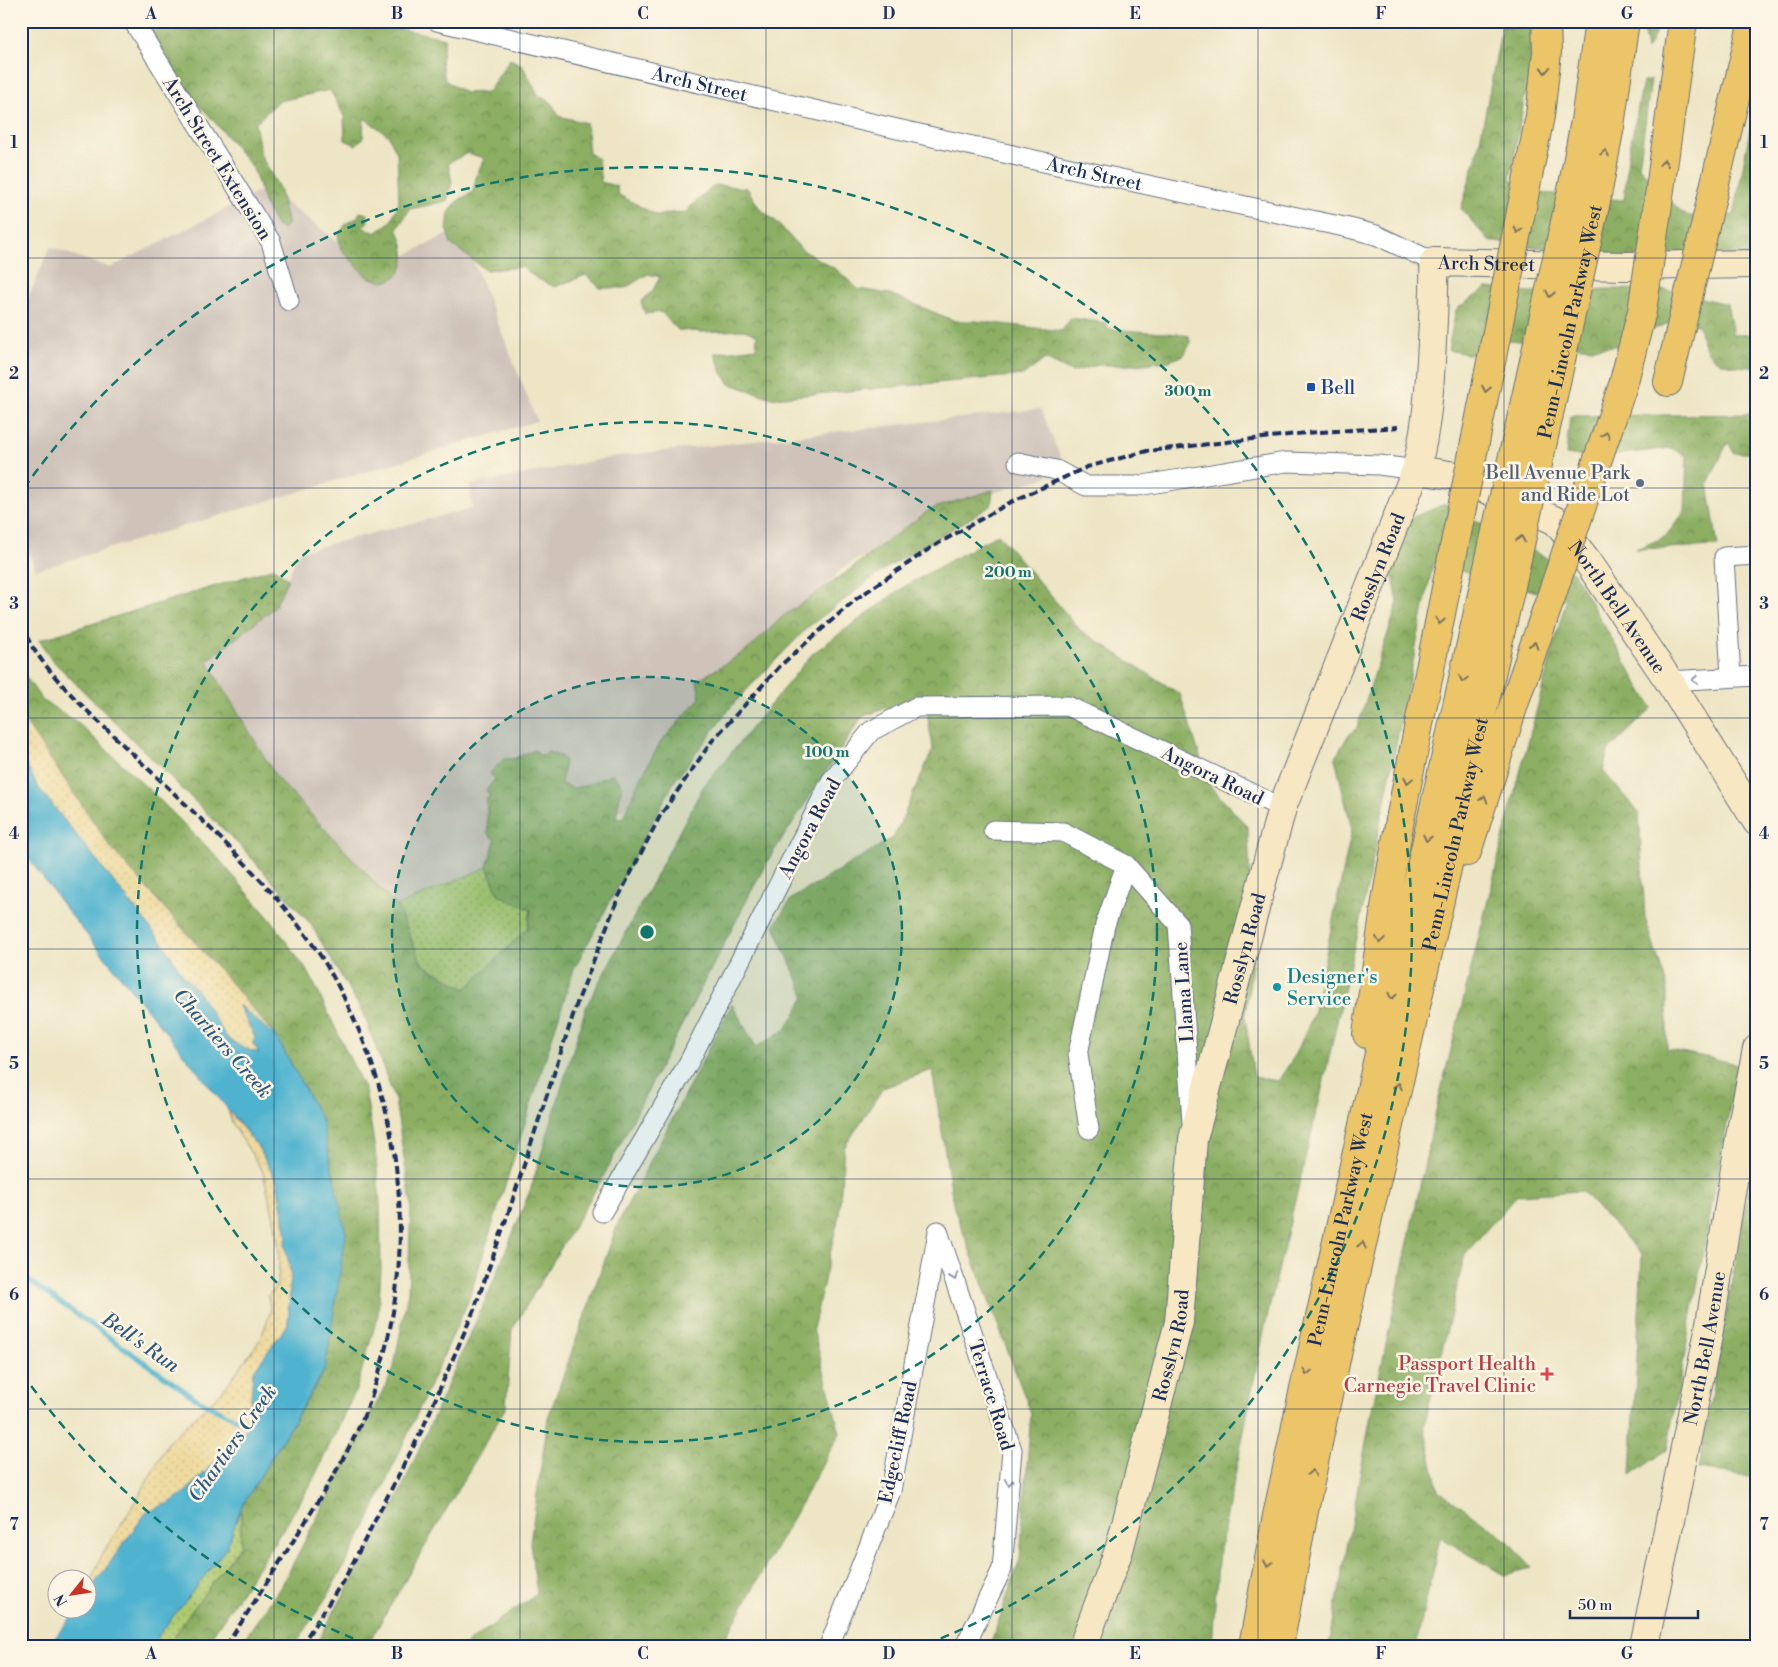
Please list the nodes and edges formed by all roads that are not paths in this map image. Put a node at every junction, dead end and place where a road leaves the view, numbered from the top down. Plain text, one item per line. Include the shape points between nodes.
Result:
1 (133, 21) edge
2 (437, 21) edge
3 (1546, 21) edge
4 (1599, 21) edge
5 (1625, 21) edge
6 (1683, 21) edge
7 (1753, 21) edge
8 (1583, 198) junction
9 (1434, 262) junction
10 (1757, 264) edge
11 (289, 301) dead end
12 (1668, 382) dead end
13 (1018, 462) dead end
14 (1416, 470) junction
15 (1757, 556) edge
16 (1498, 583) junction
17 (1757, 676) edge
18 (1731, 677) junction
19 (1669, 681) junction
20 (1282, 808) junction
21 (1757, 822) edge
22 (993, 830) dead end
23 (1126, 865) junction
24 (1411, 1029) junction
25 (1757, 1049) edge
26 (1089, 1129) dead end
27 (1193, 1139) junction
28 (602, 1212) dead end
29 (938, 1231) joint
30 (1337, 1239) junction
31 (1302, 1521) junction
32 (829, 1646) edge
33 (965, 1646) edge
34 (1083, 1646) edge
35 (1254, 1646) edge
36 (1279, 1646) edge
37 (1290, 1646) edge
38 (1644, 1646) edge

1 - 11 street, Arch Street Extension via 271,242
2 - 9 street, Arch Street via 789,105 1376,234
3 -> 30 highway, bridge via 1540,116 1399,825
4 - 8 highway, Penn-Lincoln Parkway West via 1585,121
8 -> 5 highway, Penn-Lincoln Parkway West via 1610,126
24 -> 6 highway, bridge via 1511,714 1626,376 1642,311
7 - 12 highway, bridge
8 - 16 highway, Penn-Lincoln Parkway West, bridge
9 - 10 street, Arch Street via 1625,266
9 - 14 street, Rosslyn Road via 1430,387 1422,450
13 - 14 street via 1056,470 1086,486 1137,486 1286,462 1379,465
14 - 19 street, North Bell Avenue via 1457,476 1556,521
14 - 20 street, Rosslyn Road
15 - 18 street via 1724,557
16 - 24 highway, Penn-Lincoln Parkway West
16 -> 30 highway, Penn-Lincoln Parkway West
17 - 18 street
18 -> 19 street
19 - 21 street, North Bell Avenue
20 - 27 street, Rosslyn Road
20 - 28 street, Angora Road via 1068,706 916,707 871,731 831,781 689,1062
22 - 23 street, Llama Lane via 1063,832
23 - 26 street via 1105,925 1078,1054
23 - 27 street, Llama Lane via 1178,924
31 -> 24 highway, Penn-Lincoln Parkway West
25 - 38 street, North Bell Avenue via 1708,1336
27 - 34 street, Rosslyn Road via 1179,1322 1119,1550
29 - 32 street, Edgecliff Road via 890,1491
29 -> 33 street, Terrace Road via 1012,1450 1002,1569
30 -> 35 highway, Penn-Lincoln Parkway West via 1277,1516
31 - 36 highway, Penn-Lincoln Parkway West
31 - 37 highway

